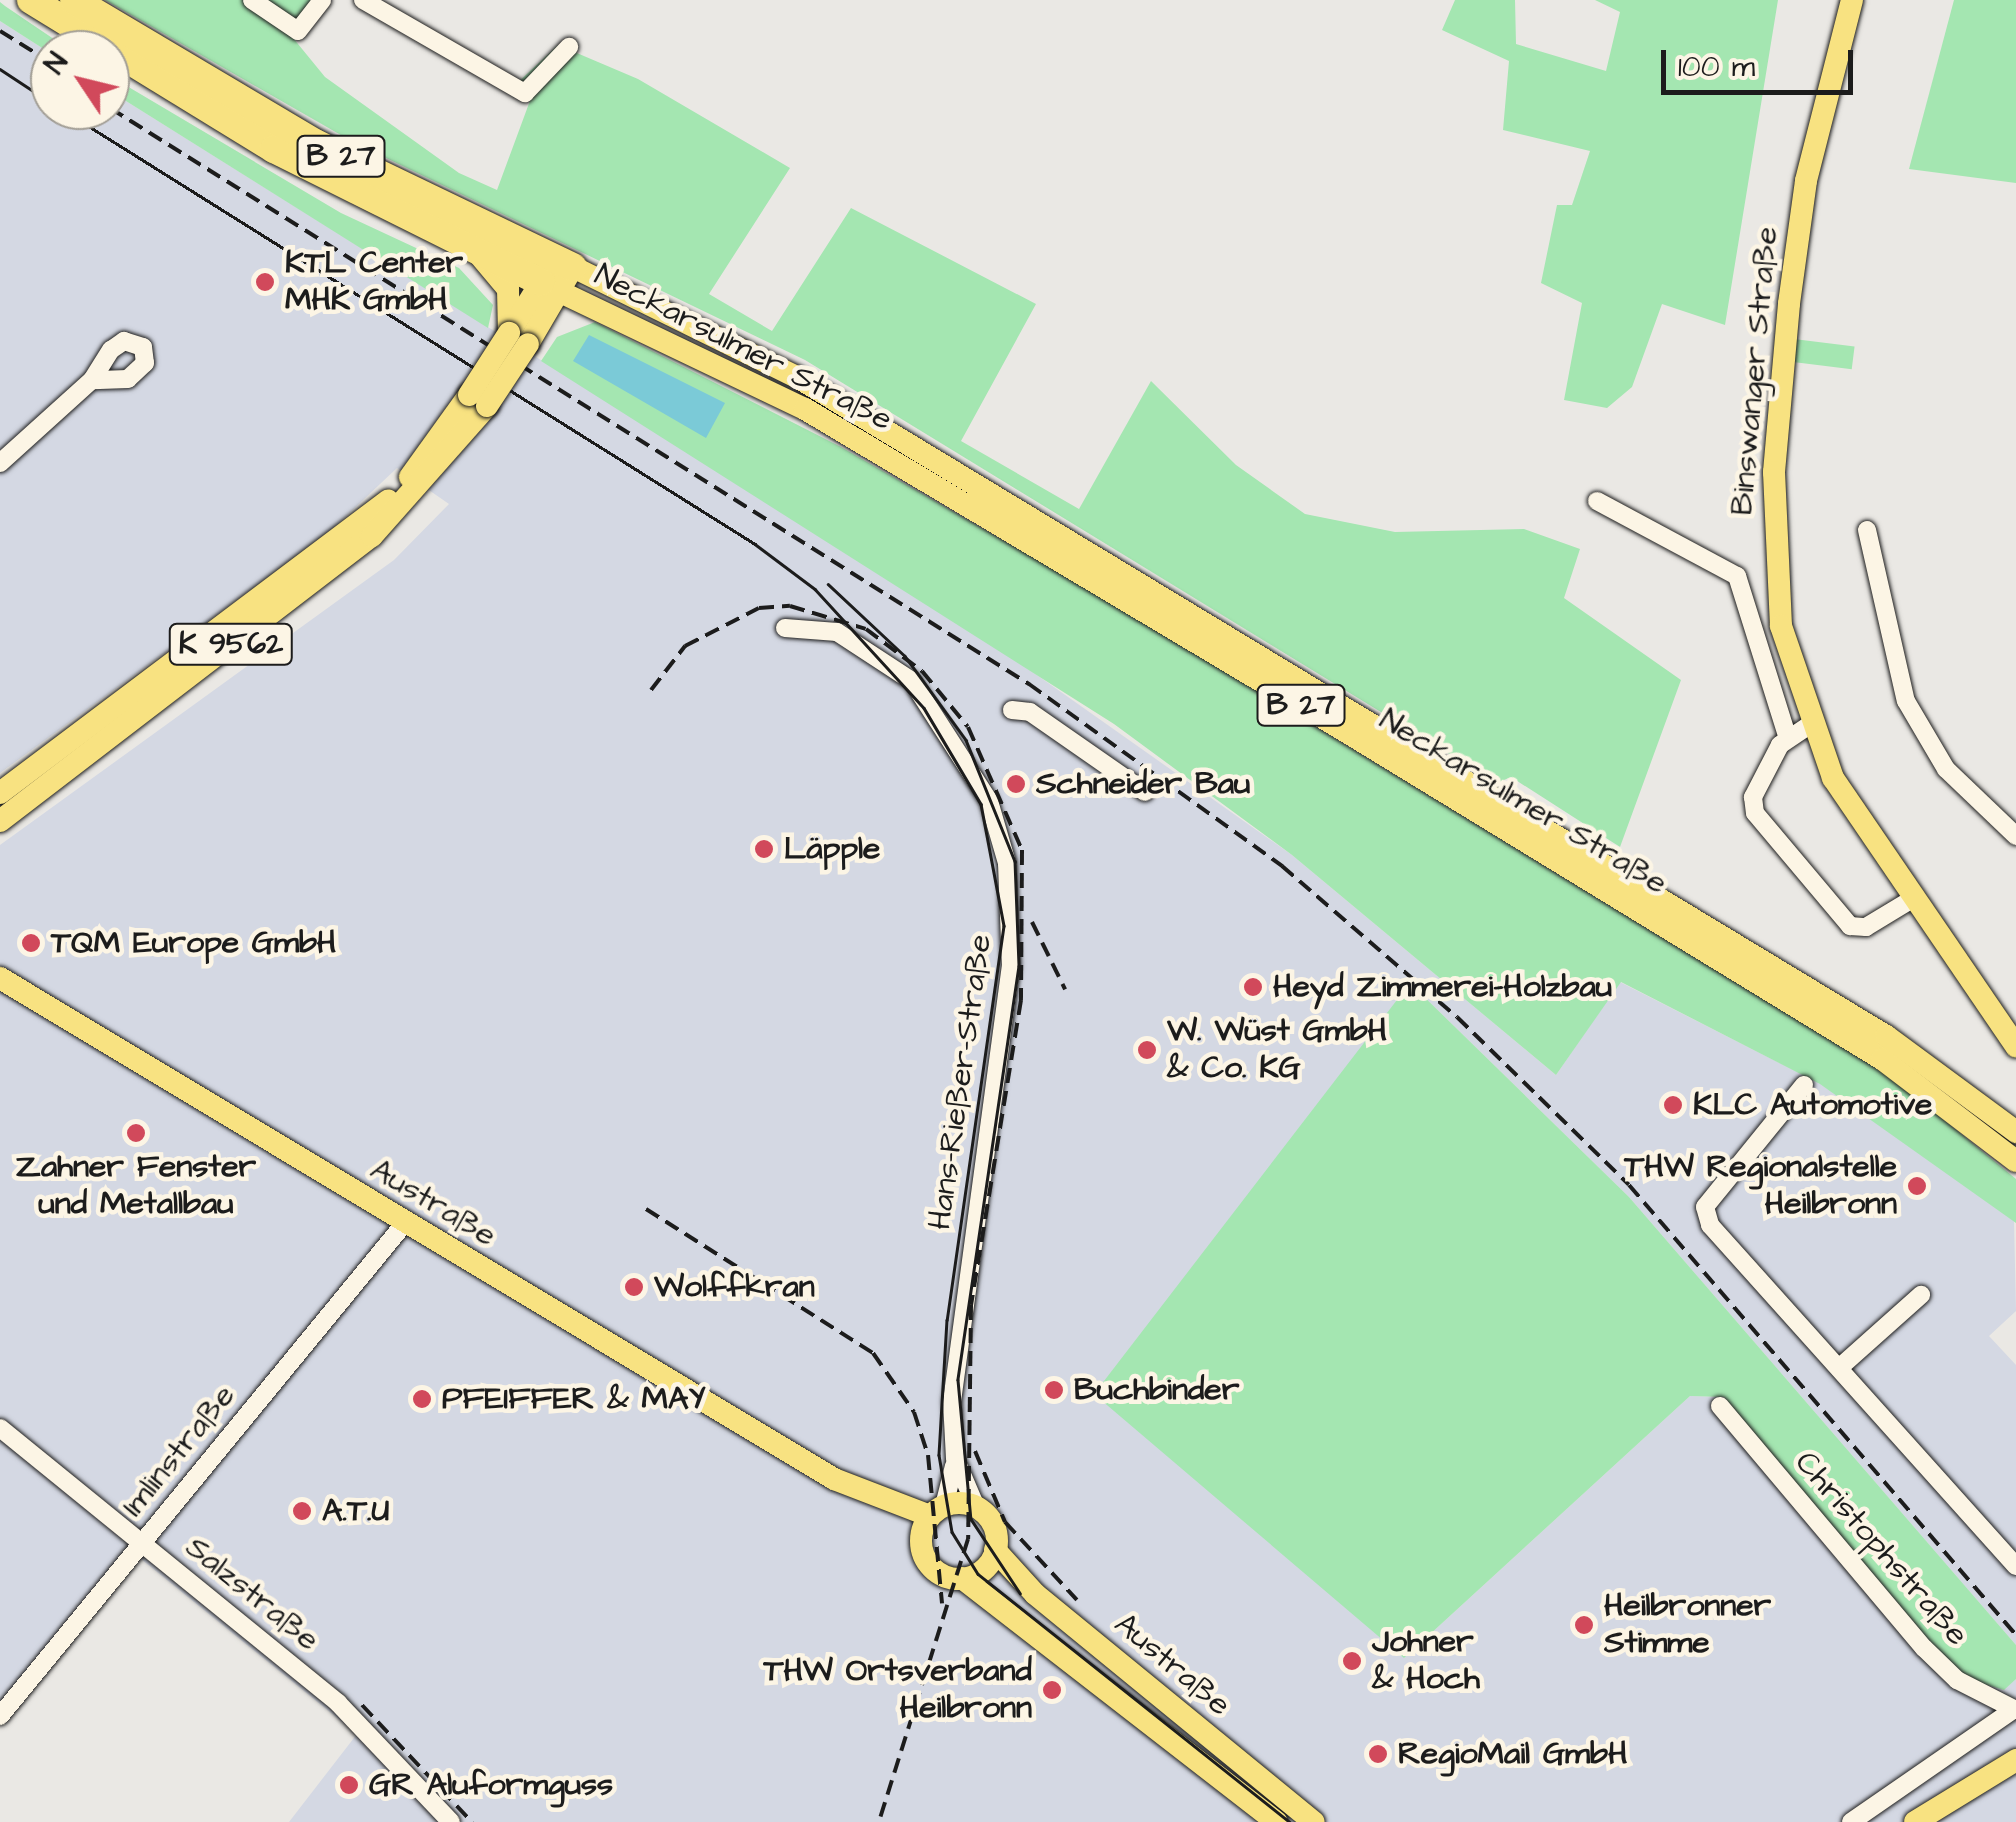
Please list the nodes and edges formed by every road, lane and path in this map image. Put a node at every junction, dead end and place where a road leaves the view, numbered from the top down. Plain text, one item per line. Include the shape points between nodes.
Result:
1 (31, 0) edge
2 (74, 0) edge
3 (252, 0) edge
4 (322, 0) edge
5 (362, 0) edge
6 (1852, 0) edge
7 (568, 47) dead end
8 (474, 251) junction
9 (558, 275) junction
10 (519, 339) junction
11 (92, 380) dead end
12 (478, 400) junction
13 (0, 463) edge
14 (1597, 500) dead end
15 (1866, 530) dead end
16 (786, 628) dead end
17 (1012, 710) dead end
18 (1798, 731) junction
19 (1145, 792) dead end
20 (0, 793) edge
21 (0, 820) edge
22 (2016, 836) edge
23 (1909, 900) junction
24 (0, 978) edge
25 (2016, 1046) edge
26 (1804, 1085) dead end
27 (2016, 1132) edge
28 (2016, 1161) edge
29 (404, 1224) junction
30 (1921, 1295) dead end
31 (1838, 1368) junction
32 (1720, 1406) dead end
33 (0, 1428) edge
34 (956, 1462) junction
35 (834, 1479) junction
36 (976, 1507) junction
37 (937, 1511) junction
38 (921, 1540) junction
39 (142, 1543) junction
40 (995, 1550) junction
41 (2015, 1562) edge
42 (962, 1578) junction
43 (2015, 1709) edge
44 (0, 1716) edge
45 (2016, 1760) edge
46 (2016, 1776) edge
47 (451, 1822) edge
48 (1276, 1822) edge
49 (1314, 1822) edge
50 (1851, 1822) edge
51 (1916, 1822) edge
52 (1944, 1822) edge

1 - 8 highway, B 27 via 274,149
2 - 9 highway, B 27 via 317,144
3 - 4 street via 298,32
5 - 7 street via 525,92
6 - 18 main road, Binswanger Straße via 1803,197 1774,472 1781,626
8 - 9 highway, B 27
8 - 10 main road via 508,289
9 - 10 main road, K 9562
9 - 27 main road, Neckarsulmer Straße / B 27 via 824,393 1886,1036
9 - 28 main road, Neckarsulmer Straße / B 27 via 805,410 1328,721 1882,1059
10 - 12 main road, K 9562, bridge
11 - 13 street
12 - 20 main road, K 9562 via 376,512
12 - 21 main road, K 9562 via 372,536
14 - 18 street, Binswanger Straße via 1716,559 1742,584
15 - 22 street via 1884,636 1906,701 1946,768
16 - 34 street, Hans-Rießer-Straße via 858,642 912,681 958,744 1007,863 1011,965 958,1322
17 - 19 street via 1030,712
18 - 23 main road, Binswanger Straße
18 - 23 street via 1753,797 1754,813 1850,926 1866,927
23 - 25 main road, Binswanger Straße
24 - 29 main road, Austraße
26 - 31 street via 1705,1207 1710,1225
29 - 35 main road, Austraße
29 - 39 street, Imlinstraße
30 - 31 street
31 - 41 street
32 - 43 street, Christophstraße via 1924,1648 1957,1680
33 - 39 street, Salzstraße
34 - 36 street, Hans-Rießer-Straße
34 - 37 street, Hans-Rießer-Straße
35 - 37 main road, Austraße
35 - 38 main road, Austraße
36 - 37 main road, Austraße
36 - 40 main road, Austraße via 992,1524
37 - 38 main road
38 - 42 main road, Austraße via 932,1567
39 - 44 street, Imlinstraße
39 - 47 street, Salzstraße via 338,1702
40 - 42 main road via 978,1574
40 - 49 main road, Austraße via 1034,1594
42 - 48 main road, Austraße
43 - 50 street
45 - 51 main road
46 - 52 main road

